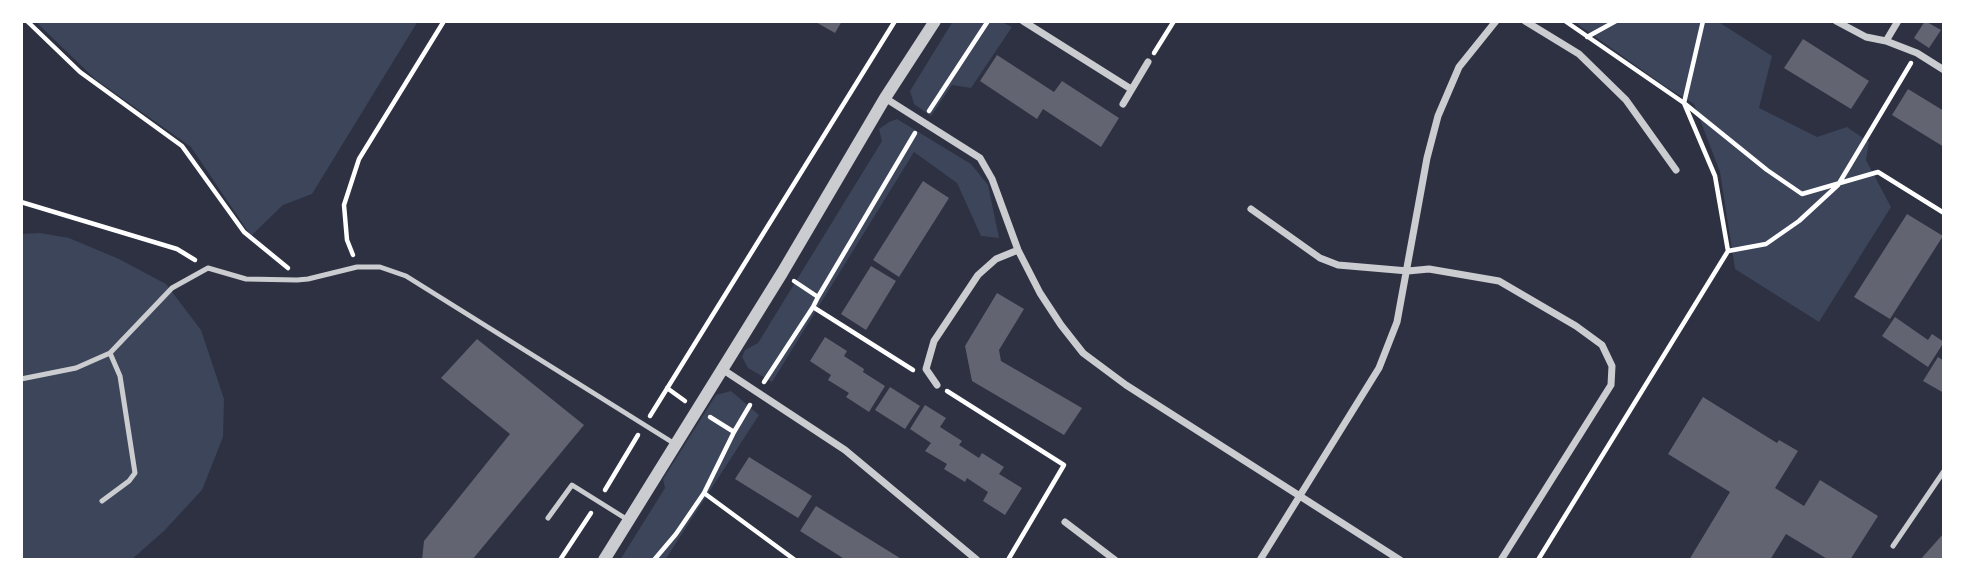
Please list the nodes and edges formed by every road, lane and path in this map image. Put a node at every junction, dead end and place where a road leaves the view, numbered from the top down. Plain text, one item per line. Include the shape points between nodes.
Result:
1 (27, 21) edge
2 (444, 21) edge
3 (895, 21) edge
4 (935, 21) edge
5 (988, 21) edge
6 (1023, 21) edge
7 (1174, 21) edge
8 (1496, 21) edge
9 (1525, 21) edge
10 (1564, 21) edge
11 (1616, 21) edge
12 (1703, 21) edge
13 (1836, 21) edge
14 (1898, 21) edge
15 (1587, 37) junction
16 (1886, 41) junction
17 (1917, 53) junction
18 (1148, 62) joint
19 (1944, 70) edge
20 (1131, 89) junction
21 (885, 98) junction
22 (1684, 103) junction
23 (1123, 104) dead end
24 (922, 122) junction
25 (1676, 170) dead end
26 (1838, 185) junction
27 (21, 202) edge
28 (1251, 209) dead end
29 (1944, 212) edge
30 (1018, 250) junction
31 (1728, 251) junction
32 (357, 267) junction
33 (208, 268) junction
34 (1408, 271) junction
35 (782, 273) junction
36 (297, 279) junction
37 (818, 297) junction
38 (813, 307) junction
39 (110, 353) junction
40 (1112, 360) dead end
41 (722, 369) junction
42 (1107, 369) junction
43 (21, 379) edge
44 (937, 385) junction
45 (667, 388) junction
46 (757, 393) junction
47 (697, 409) junction
48 (645, 424) junction
49 (734, 432) junction
50 (675, 444) junction
51 (1944, 471) edge
52 (1937, 481) junction
53 (1944, 487) edge
54 (704, 492) junction
55 (1301, 495) junction
56 (599, 500) junction
57 (102, 501) dead end
58 (548, 518) dead end
59 (628, 520) junction
60 (1065, 522) dead end
61 (1893, 546) dead end
62 (560, 560) edge
63 (604, 560) edge
64 (654, 560) edge
65 (795, 560) edge
66 (977, 560) edge
67 (1008, 560) edge
68 (1115, 560) edge
69 (1260, 560) edge
70 (1400, 560) edge
71 (1502, 560) edge
72 (1538, 560) edge

1 - 36 path via 80,72 182,146 244,232 286,264
2 - 32 path via 359,159 344,205 347,240
3 - 45 path
4 - 21 street
5 - 24 path
6 - 20 street
7 - 18 path
8 - 34 street via 1459,67 1438,116
9 - 25 street via 1579,54 1626,100
10 - 15 path
11 - 15 path
12 - 22 path
13 - 16 street via 1866,37
14 - 16 street
15 - 22 path
16 - 17 street
17 - 19 street
17 - 26 path
18 - 20 street
20 - 23 street
21 - 24 street
21 - 35 street
22 - 26 path via 1802,194
22 - 31 path via 1715,176
24 - 30 street via 980,158
24 - 37 path
26 - 29 path via 1878,172
26 - 31 path via 1766,244
27 - 33 path via 177,248
28 - 34 street via 1320,258
30 - 42 street via 1061,325 1083,353
30 - 44 street via 996,259 978,275 934,341 926,369
31 - 72 path
32 - 36 lane
32 - 48 lane via 380,267 406,276
33 - 36 lane via 246,279
33 - 39 lane via 172,288
34 - 55 street via 1397,322 1379,368
34 - 71 street via 1429,269 1499,281 1602,345 1612,366 1611,385
35 - 37 path
35 - 41 street
37 - 38 path
38 - 44 path
38 - 46 path
39 - 43 lane via 76,368
39 - 57 lane via 120,376 135,473
40 - 42 street
41 - 46 street
41 - 47 street
42 - 55 street
44 - 67 path via 1064,466
45 - 47 path
45 - 48 path
46 - 49 path
46 - 66 street via 845,450
47 - 49 path
47 - 50 street
48 - 50 lane
48 - 56 path
49 - 54 path
50 - 59 street
51 - 52 lane
52 - 53 lane
52 - 61 lane
54 - 64 path
54 - 65 path
55 - 69 street
55 - 70 street
56 - 58 lane via 572,485
56 - 59 lane
56 - 62 path
59 - 63 street
60 - 68 street

